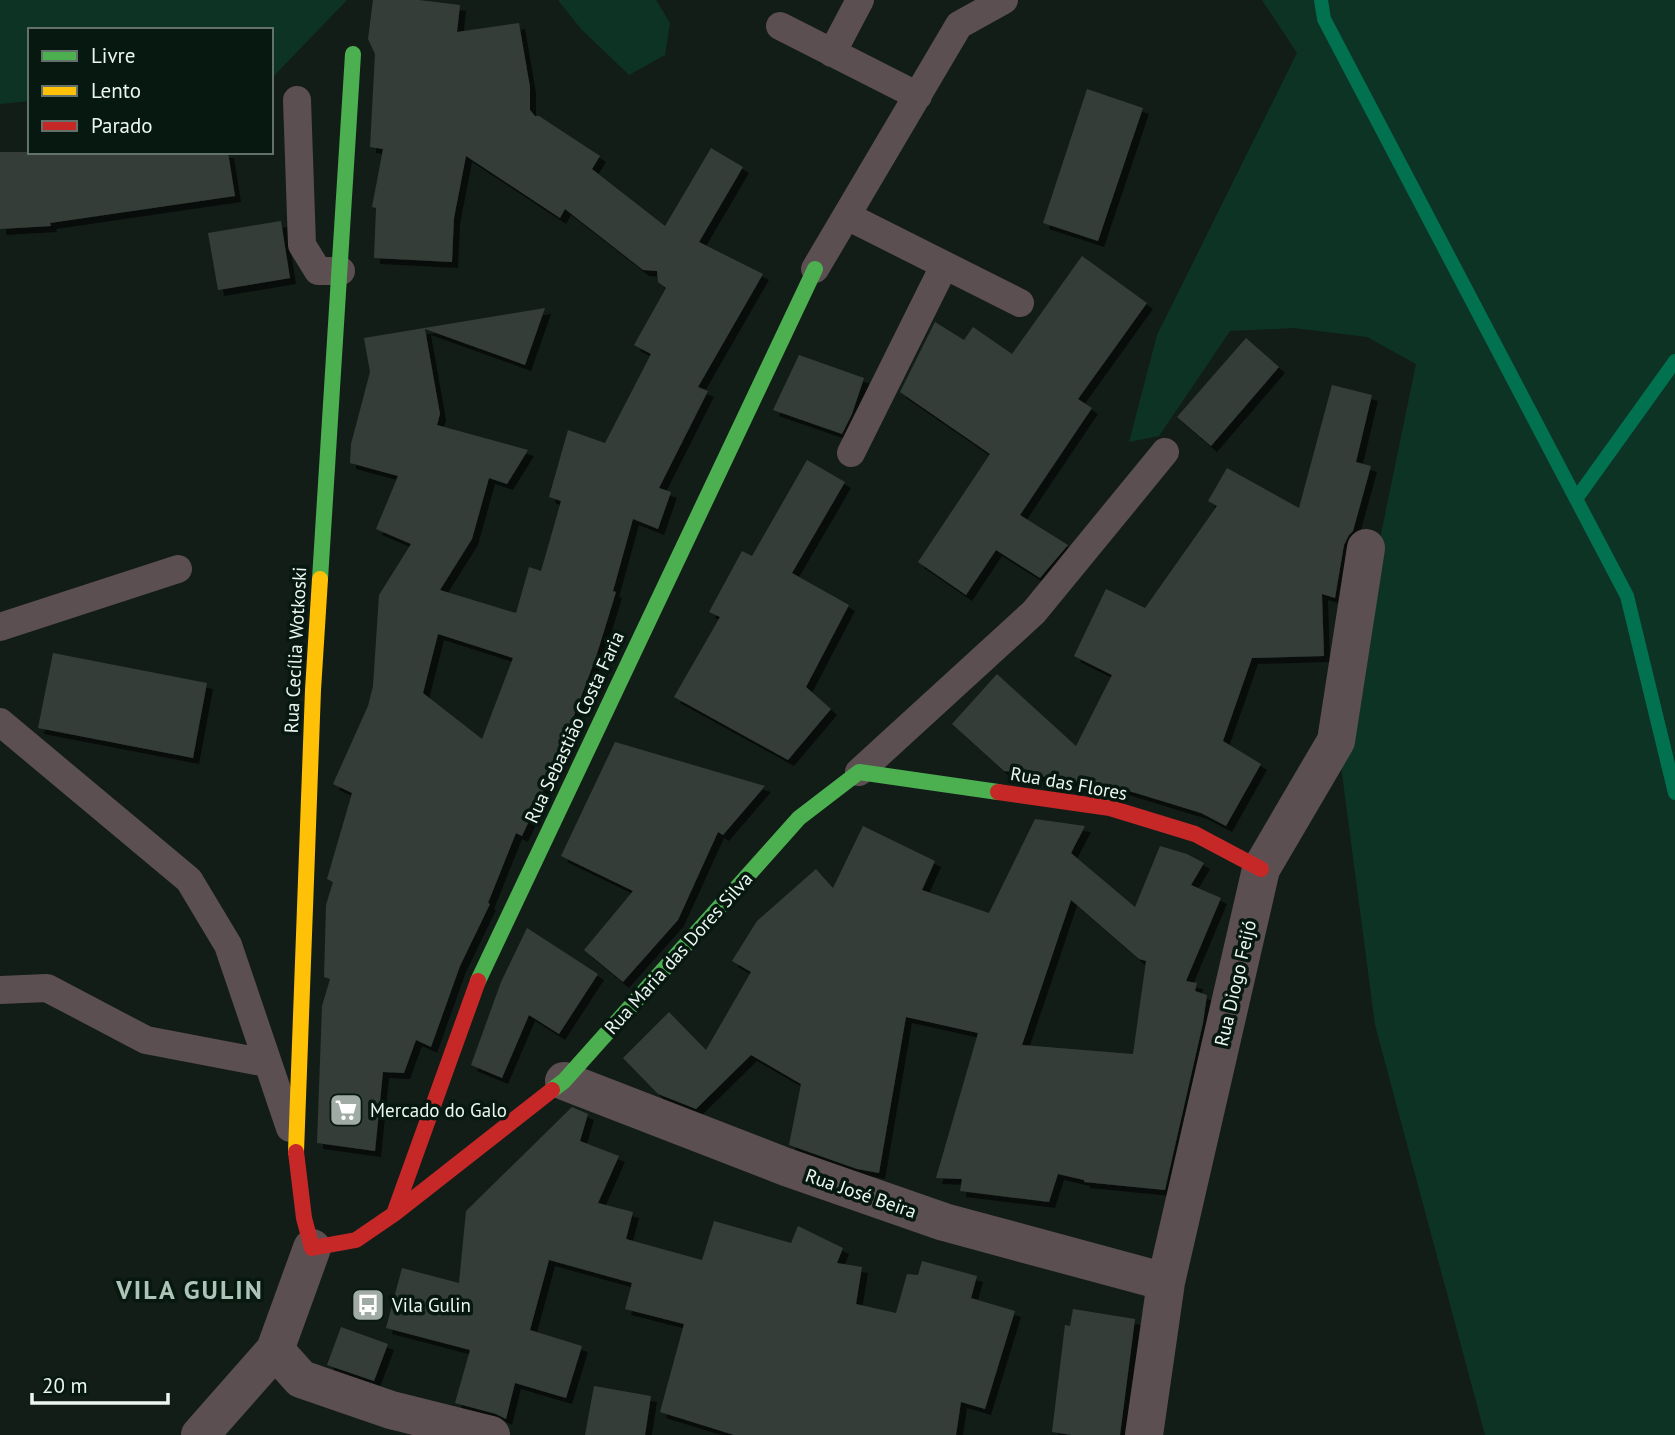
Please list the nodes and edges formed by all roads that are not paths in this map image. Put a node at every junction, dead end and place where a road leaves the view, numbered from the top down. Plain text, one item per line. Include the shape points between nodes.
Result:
1 (860, 0) edge
2 (1004, 0) edge
3 (780, 26) dead end
4 (832, 53) junction
5 (353, 54) dead end
6 (918, 96) junction
7 (297, 100) dead end
8 (847, 216) junction
9 (944, 266) junction
10 (815, 269) joint
11 (341, 271) junction
12 (1020, 303) dead end
13 (1165, 452) dead end
14 (851, 453) dead end
15 (1366, 548) dead end
16 (178, 569) dead end
17 (0, 627) edge
18 (0, 722) edge
19 (859, 772) junction
20 (1261, 869) junction
21 (0, 990) edge
22 (267, 1063) junction
23 (564, 1081) junction
24 (295, 1144) junction
25 (394, 1213) junction
26 (312, 1248) junction
27 (1166, 1282) junction
28 (275, 1350) junction
29 (200, 1435) edge
30 (491, 1435) edge
31 (1144, 1435) edge

1 - 4 lane
2 - 6 lane via 960,25
3 - 4 lane
4 - 6 lane
5 - 11 street, Rua Cecília Wotkoski
6 - 8 lane
7 - 11 lane via 302,245 318,271
8 - 9 lane
8 - 10 lane
9 - 12 lane
9 - 14 lane
10 - 25 street, Rua Sebastião Costa Faria via 481,974
11 - 24 street, Rua Cecília Wotkoski via 313,690
13 - 19 lane, Rua Maria das Dores Silva via 1034,612
15 - 20 street, Rua Diogo Feijó via 1335,741
16 - 17 lane
18 - 22 lane via 189,880 228,945
19 - 20 street, Rua das Flores via 1110,808 1195,834
19 - 23 street, Rua Maria das Dores Silva via 799,818
20 - 27 street, Rua Diogo Feijó
21 - 22 lane via 47,988 146,1040
22 - 24 lane
23 - 25 street, Rua Maria das Dores Silva
23 - 27 street, Rua José Beira via 944,1222
24 - 26 street, Rua Cecília Wotkoski
25 - 26 street, Rua Maria das Dores Silva via 356,1240
26 - 28 street
27 - 31 street, Rua Diogo Feijó
28 - 29 street
28 - 30 street via 301,1379 391,1410

